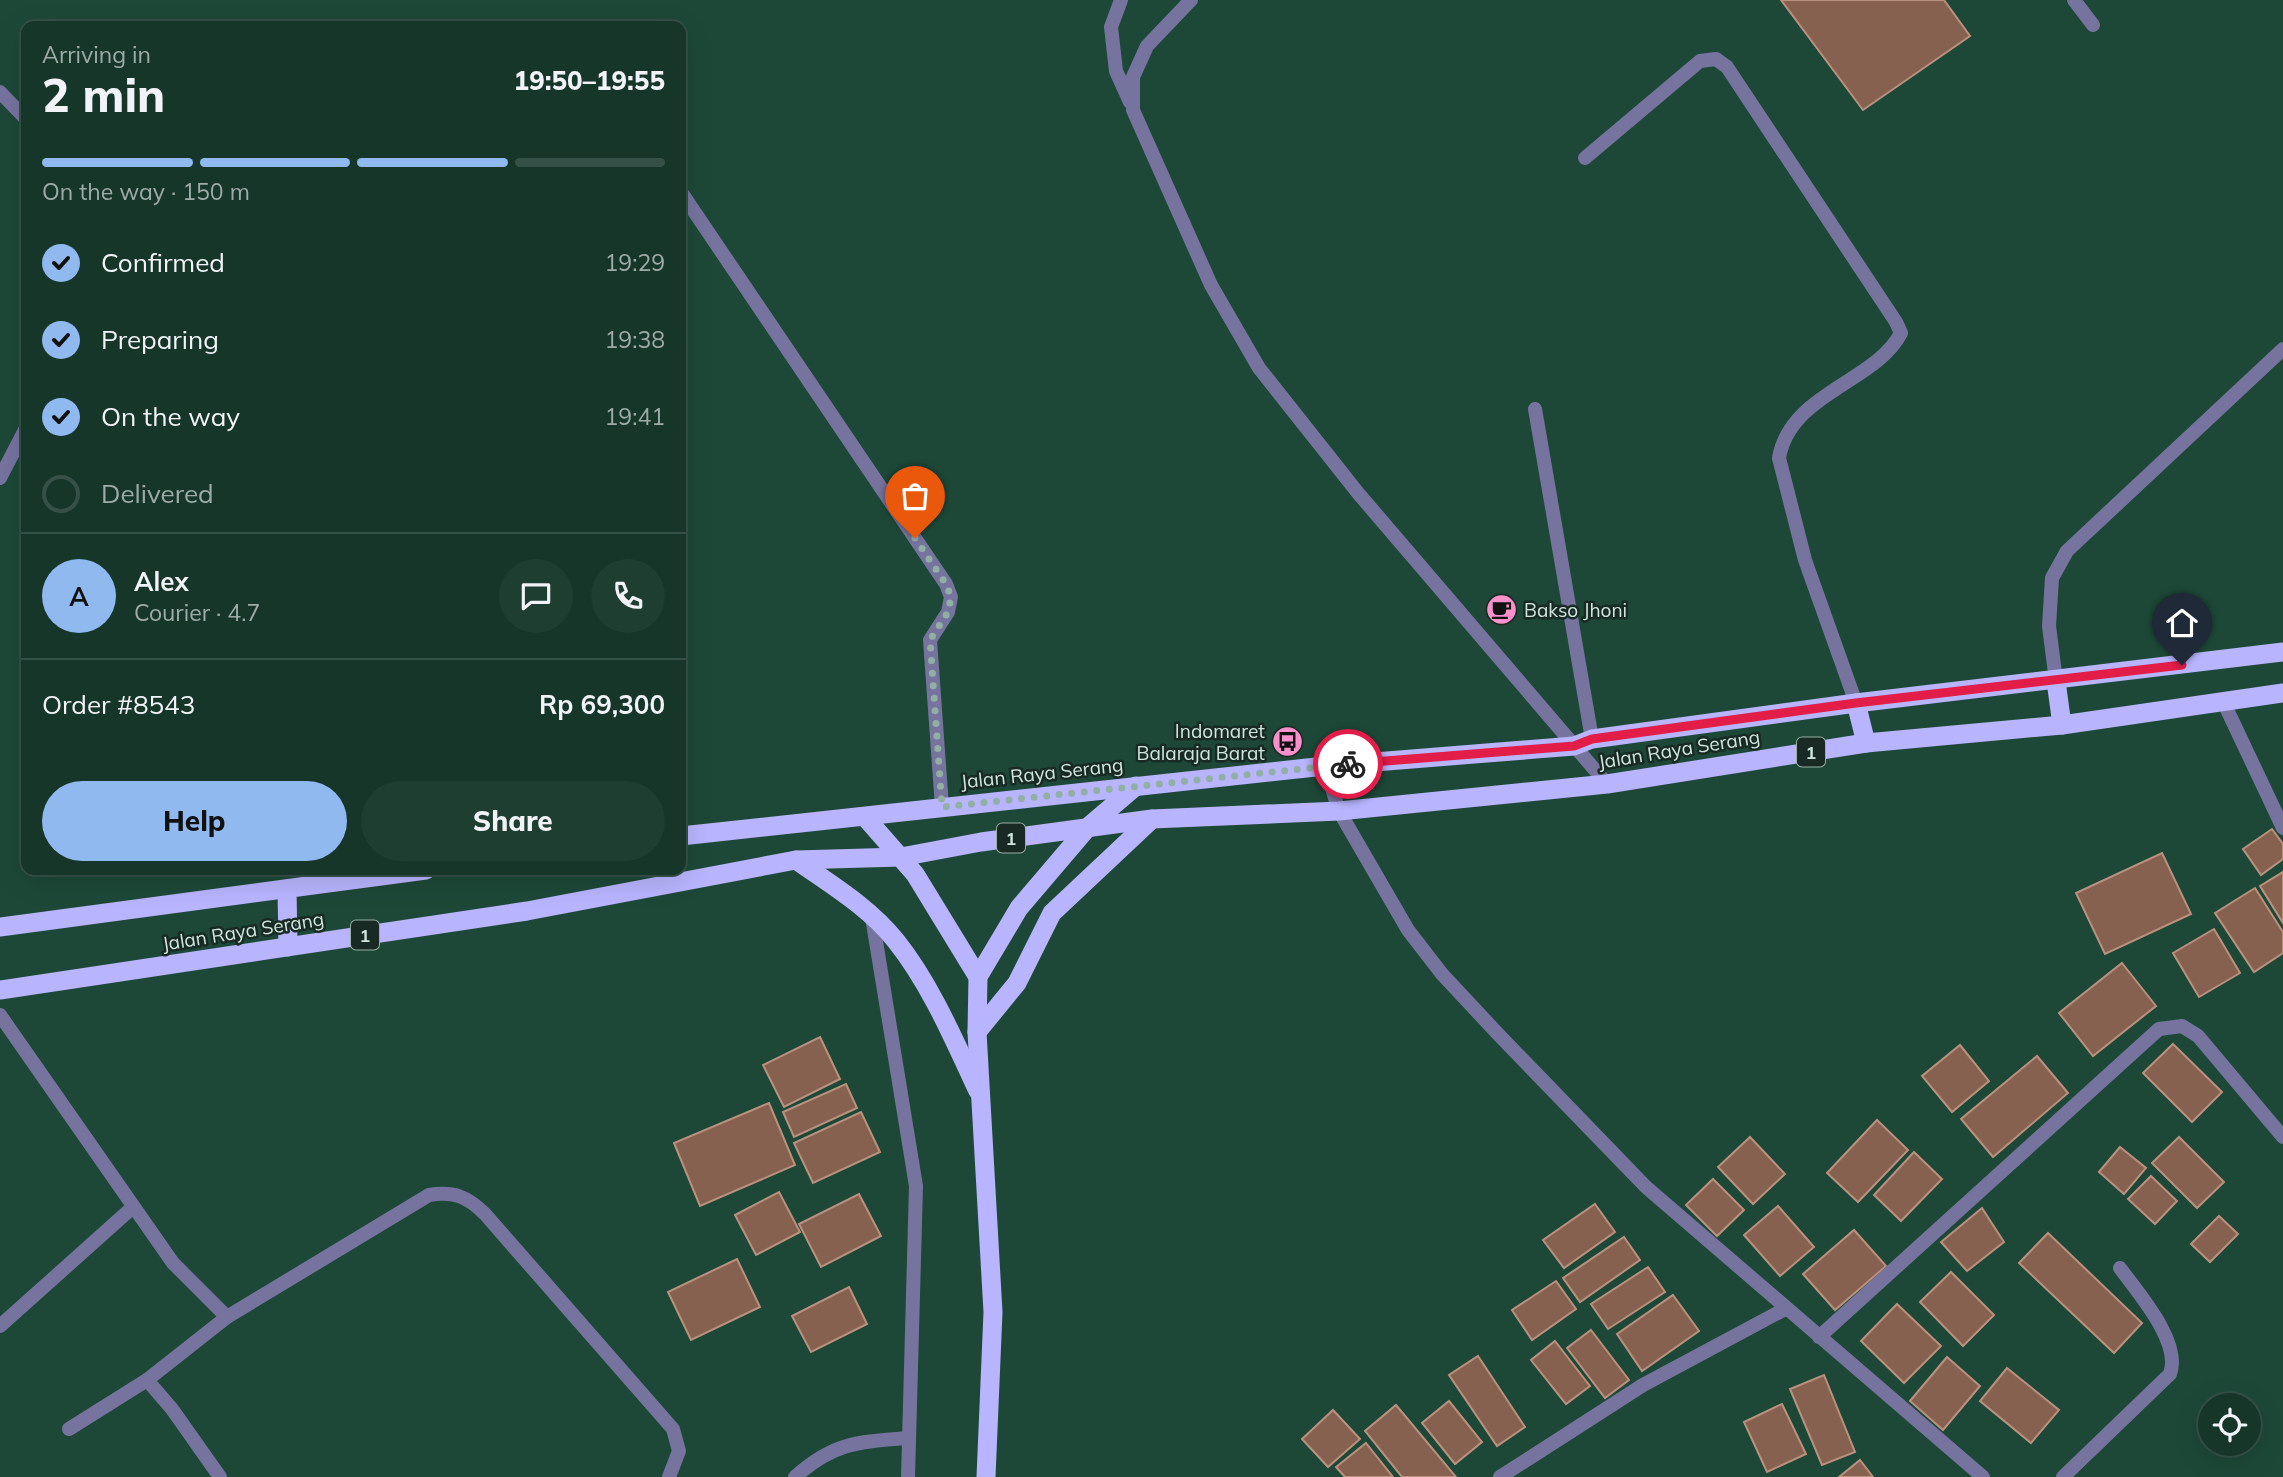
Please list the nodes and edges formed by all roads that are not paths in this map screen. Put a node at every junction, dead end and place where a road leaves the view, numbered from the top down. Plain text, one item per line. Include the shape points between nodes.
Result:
1 (1121, 0) edge
2 (1191, 0) edge
3 (2074, 0) edge
4 (2093, 25) dead end
5 (0, 92) edge
6 (1133, 110) junction
7 (21, 114) edge
8 (1585, 158) dead end
9 (686, 199) edge
10 (2283, 349) edge
11 (1535, 409) dead end
12 (21, 438) edge
13 (0, 478) edge
14 (2283, 652) edge
15 (2056, 681) junction
16 (2283, 693) edge
17 (2223, 701) junction
18 (1856, 703) junction
19 (2062, 724) junction
20 (1583, 743) junction
21 (1866, 743) junction
22 (1325, 766) junction
23 (1607, 784) junction
24 (1136, 786) junction
25 (942, 807) junction
26 (1339, 811) junction
27 (866, 817) junction
28 (1152, 819) junction
29 (1088, 827) junction
30 (2283, 828) edge
31 (686, 835) edge
32 (901, 857) junction
33 (796, 860) junction
34 (389, 875) edge
35 (287, 889) junction
36 (872, 917) junction
37 (0, 928) edge
38 (288, 947) junction
39 (978, 977) junction
40 (0, 990) edge
41 (0, 1015) edge
42 (977, 1032) junction
43 (983, 1101) junction
44 (2283, 1138) edge
45 (133, 1207) junction
46 (2120, 1268) dead end
47 (1785, 1308) junction
48 (227, 1317) junction
49 (0, 1326) edge
50 (1819, 1337) junction
51 (147, 1380) junction
52 (69, 1429) dead end
53 (908, 1438) junction
54 (220, 1477) edge
55 (669, 1477) edge
56 (795, 1477) edge
57 (908, 1477) edge
58 (986, 1477) edge
59 (1500, 1477) edge
60 (1983, 1477) edge
61 (2063, 1477) edge

1 - 6 street via 1111,27 1116,71
2 - 6 street via 1147,46 1133,77
3 - 4 street
5 - 7 street
6 - 20 street via 1211,285 1259,368 1358,493
8 - 18 street via 1700,61 1716,60 1727,67 1896,322 1901,333 1898,338 1873,362 1821,397 1789,433 1779,458 1805,560
9 - 25 street via 946,584 951,597 948,612 930,640
10 - 15 street via 2067,551 2052,578 2049,626
11 - 20 street
12 - 13 street
14 - 15 highway, Jalan Raya Serang / 1
15 - 18 highway, Jalan Raya Serang / 1
15 - 19 highway
16 - 17 highway, Jalan Raya Serang / 1
17 - 19 highway, Jalan Raya Serang / 1
17 - 30 street
18 - 20 highway, Jalan Raya Serang / 1
18 - 21 highway
19 - 21 highway, Jalan Raya Serang / 1
20 - 22 highway, Jalan Raya Serang / 1
20 - 23 street
21 - 23 highway, Jalan Raya Serang / 1
22 - 24 highway, Jalan Raya Serang / 1
22 - 26 street
23 - 26 highway, Jalan Raya Serang / 1
24 - 25 highway, Jalan Raya Serang / 1
24 - 29 highway
25 - 27 highway, Jalan Raya Serang / 1
26 - 28 highway, Jalan Raya Serang / 1
26 - 47 street via 1408,930 1442,974 1646,1187
27 - 31 highway, Jalan Raya Serang / 1
27 - 32 highway
28 - 29 highway, Jalan Raya Serang / 1
28 - 42 highway via 1052,913 1017,984
29 - 32 highway, Jalan Raya Serang / 1
29 - 39 highway via 1019,908
32 - 33 highway, Jalan Raya Serang / 1
32 - 39 highway
33 - 36 highway
33 - 38 highway, Jalan Raya Serang / 1 via 527,911
34 - 35 highway, Jalan Raya Serang
35 - 37 highway, Jalan Raya Serang
35 - 38 highway
36 - 43 highway via 895,940 917,973
36 - 53 street via 916,1186
38 - 40 highway, Jalan Raya Serang / 1
39 - 42 highway
41 - 45 street
42 - 43 highway
43 - 58 highway via 993,1312
44 - 50 street via 2197,1036 2182,1026 2159,1029
45 - 48 street via 173,1263
45 - 49 street
46 - 61 street via 2159,1324 2173,1365 2170,1374
47 - 50 street
47 - 59 street via 1643,1385
48 - 51 street
48 - 55 street via 429,1195 449,1191 470,1200 485,1214 673,1430 679,1451
50 - 60 street
51 - 52 street
51 - 54 street
53 - 56 street via 833,1449
53 - 57 street

